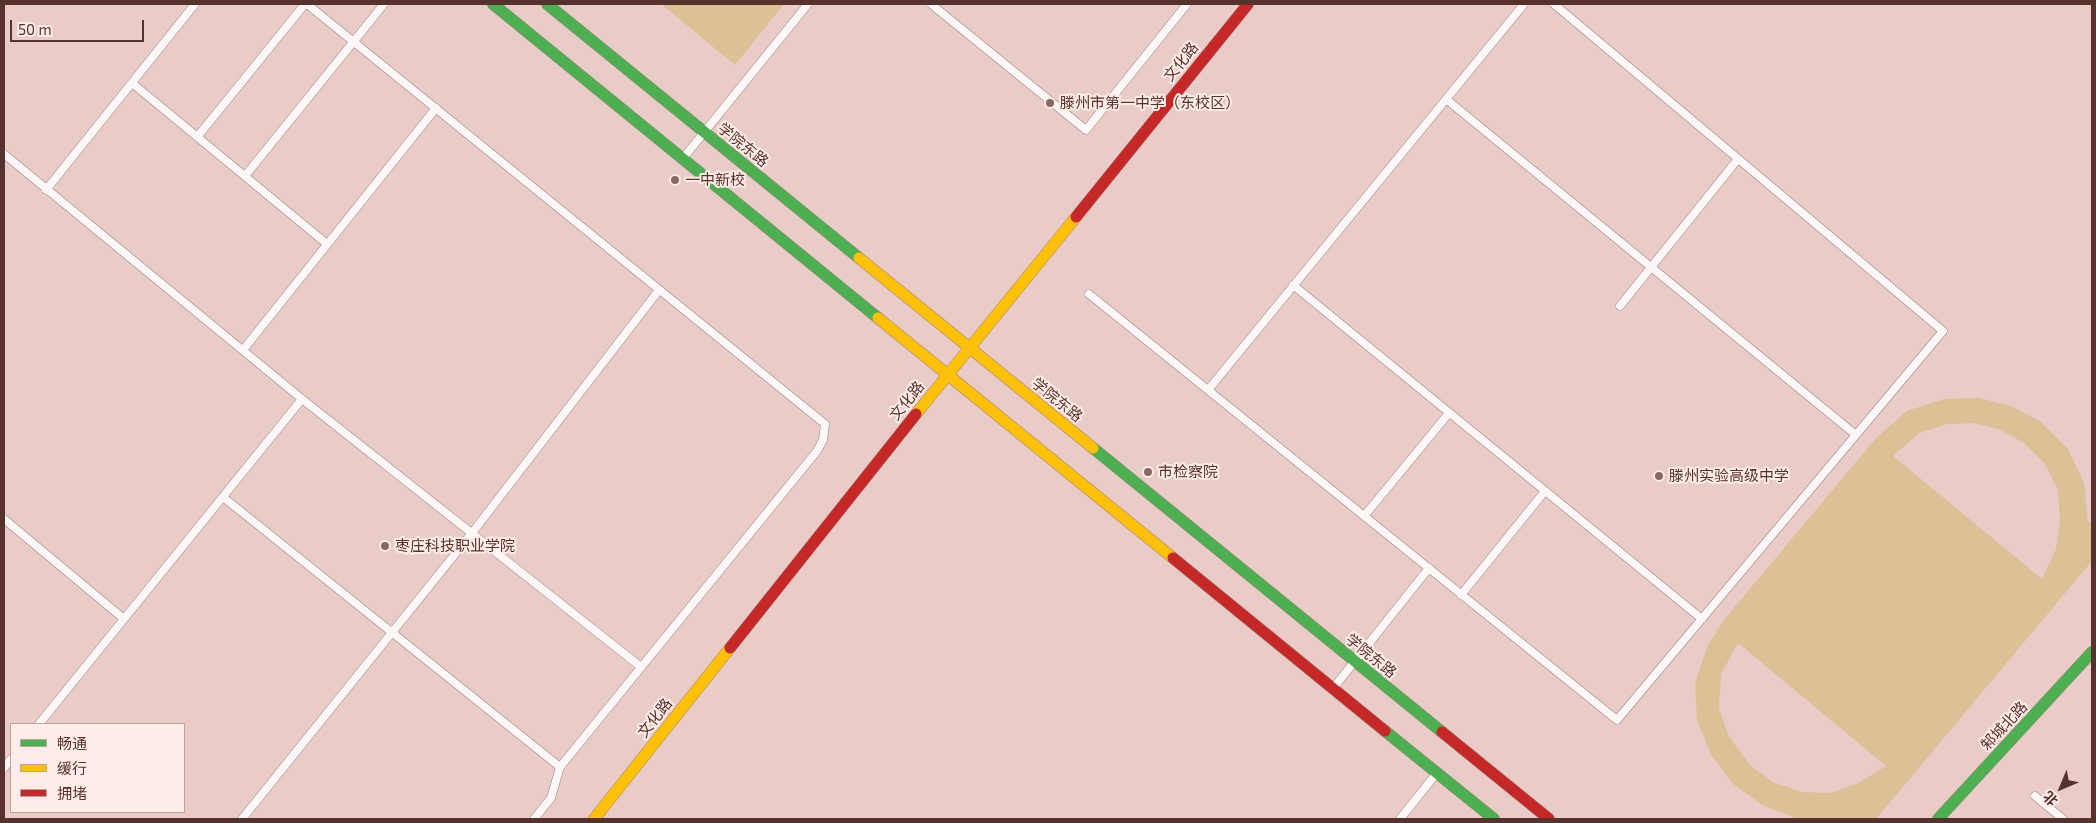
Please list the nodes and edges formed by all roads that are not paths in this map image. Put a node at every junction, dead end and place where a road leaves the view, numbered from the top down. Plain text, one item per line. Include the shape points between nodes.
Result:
1 (195, 4) edge
2 (306, 4) edge
3 (384, 4) edge
4 (493, 4) edge
5 (547, 4) edge
6 (808, 4) edge
7 (931, 4) edge
8 (1187, 4) edge
9 (1248, 4) edge
10 (1524, 4) edge
11 (1554, 4) edge
12 (354, 41) junction
13 (132, 83) junction
14 (1446, 99) junction
15 (436, 108) junction
16 (704, 133) junction
17 (198, 136) junction
18 (4, 154) edge
19 (1738, 159) junction
20 (682, 160) junction
21 (245, 176) junction
22 (46, 190) junction
23 (327, 244) junction
24 (1651, 268) junction
25 (1293, 285) junction
26 (659, 290) junction
27 (1089, 294) dead end
28 (1620, 306) dead end
29 (969, 348) junction
30 (243, 350) junction
31 (947, 375) junction
32 (1208, 390) junction
33 (302, 399) junction
34 (1449, 413) junction
35 (1856, 435) junction
36 (1546, 491) junction
37 (222, 497) junction
38 (1364, 515) junction
39 (4, 519) edge
40 (472, 533) junction
41 (1429, 568) junction
42 (1461, 594) junction
43 (124, 619) junction
44 (1702, 619) junction
45 (392, 633) junction
46 (2092, 652) edge
47 (1354, 661) junction
48 (641, 667) junction
49 (1333, 688) junction
50 (40, 723) edge
51 (560, 767) junction
52 (1437, 773) junction
53 (2035, 796) dead end
54 (242, 819) edge
55 (534, 819) edge
56 (594, 819) edge
57 (1400, 819) edge
58 (1494, 819) edge
59 (1549, 819) edge
60 (1938, 819) edge
61 (2063, 819) edge

1 - 13 lane
2 - 12 lane
2 - 17 lane
3 - 12 lane
4 - 20 main road
5 - 16 main road, 学院东路
6 - 16 lane
7 - 8 lane via 1086,130
9 - 29 main road, 文化路
10 - 14 lane
11 - 19 lane
12 - 15 lane
12 - 21 lane
13 - 17 lane
13 - 22 lane
14 - 24 lane
14 - 25 lane
15 - 23 lane
15 - 26 lane
16 - 20 lane
16 - 29 main road, 学院东路
17 - 21 lane
18 - 22 lane
19 - 24 lane
19 - 35 lane via 1944,330
20 - 31 main road
21 - 23 lane
22 - 30 lane
23 - 30 lane
24 - 28 lane
24 - 35 lane
25 - 32 lane
25 - 34 lane
26 - 40 lane
26 - 48 lane via 825,424 823,440 817,450
27 - 32 lane
29 - 31 main road, 文化路
29 - 47 main road, 学院东路
30 - 33 lane
31 - 49 main road
31 - 56 main road, 文化路
32 - 38 lane
33 - 37 lane
33 - 40 lane
34 - 36 lane
34 - 38 lane
35 - 44 lane
36 - 42 lane
36 - 44 lane
37 - 43 lane
37 - 45 lane
38 - 41 lane
39 - 43 lane
40 - 45 lane
40 - 48 lane
41 - 42 lane
41 - 47 lane
42 - 44 lane via 1617,720
43 - 50 lane
45 - 51 lane
45 - 54 lane
46 - 60 main road, 邾城北路
47 - 49 lane
47 - 59 main road, 学院东路
48 - 51 lane
49 - 52 main road
51 - 55 lane via 551,798
52 - 57 lane
52 - 58 main road via 1478,811
53 - 61 lane

